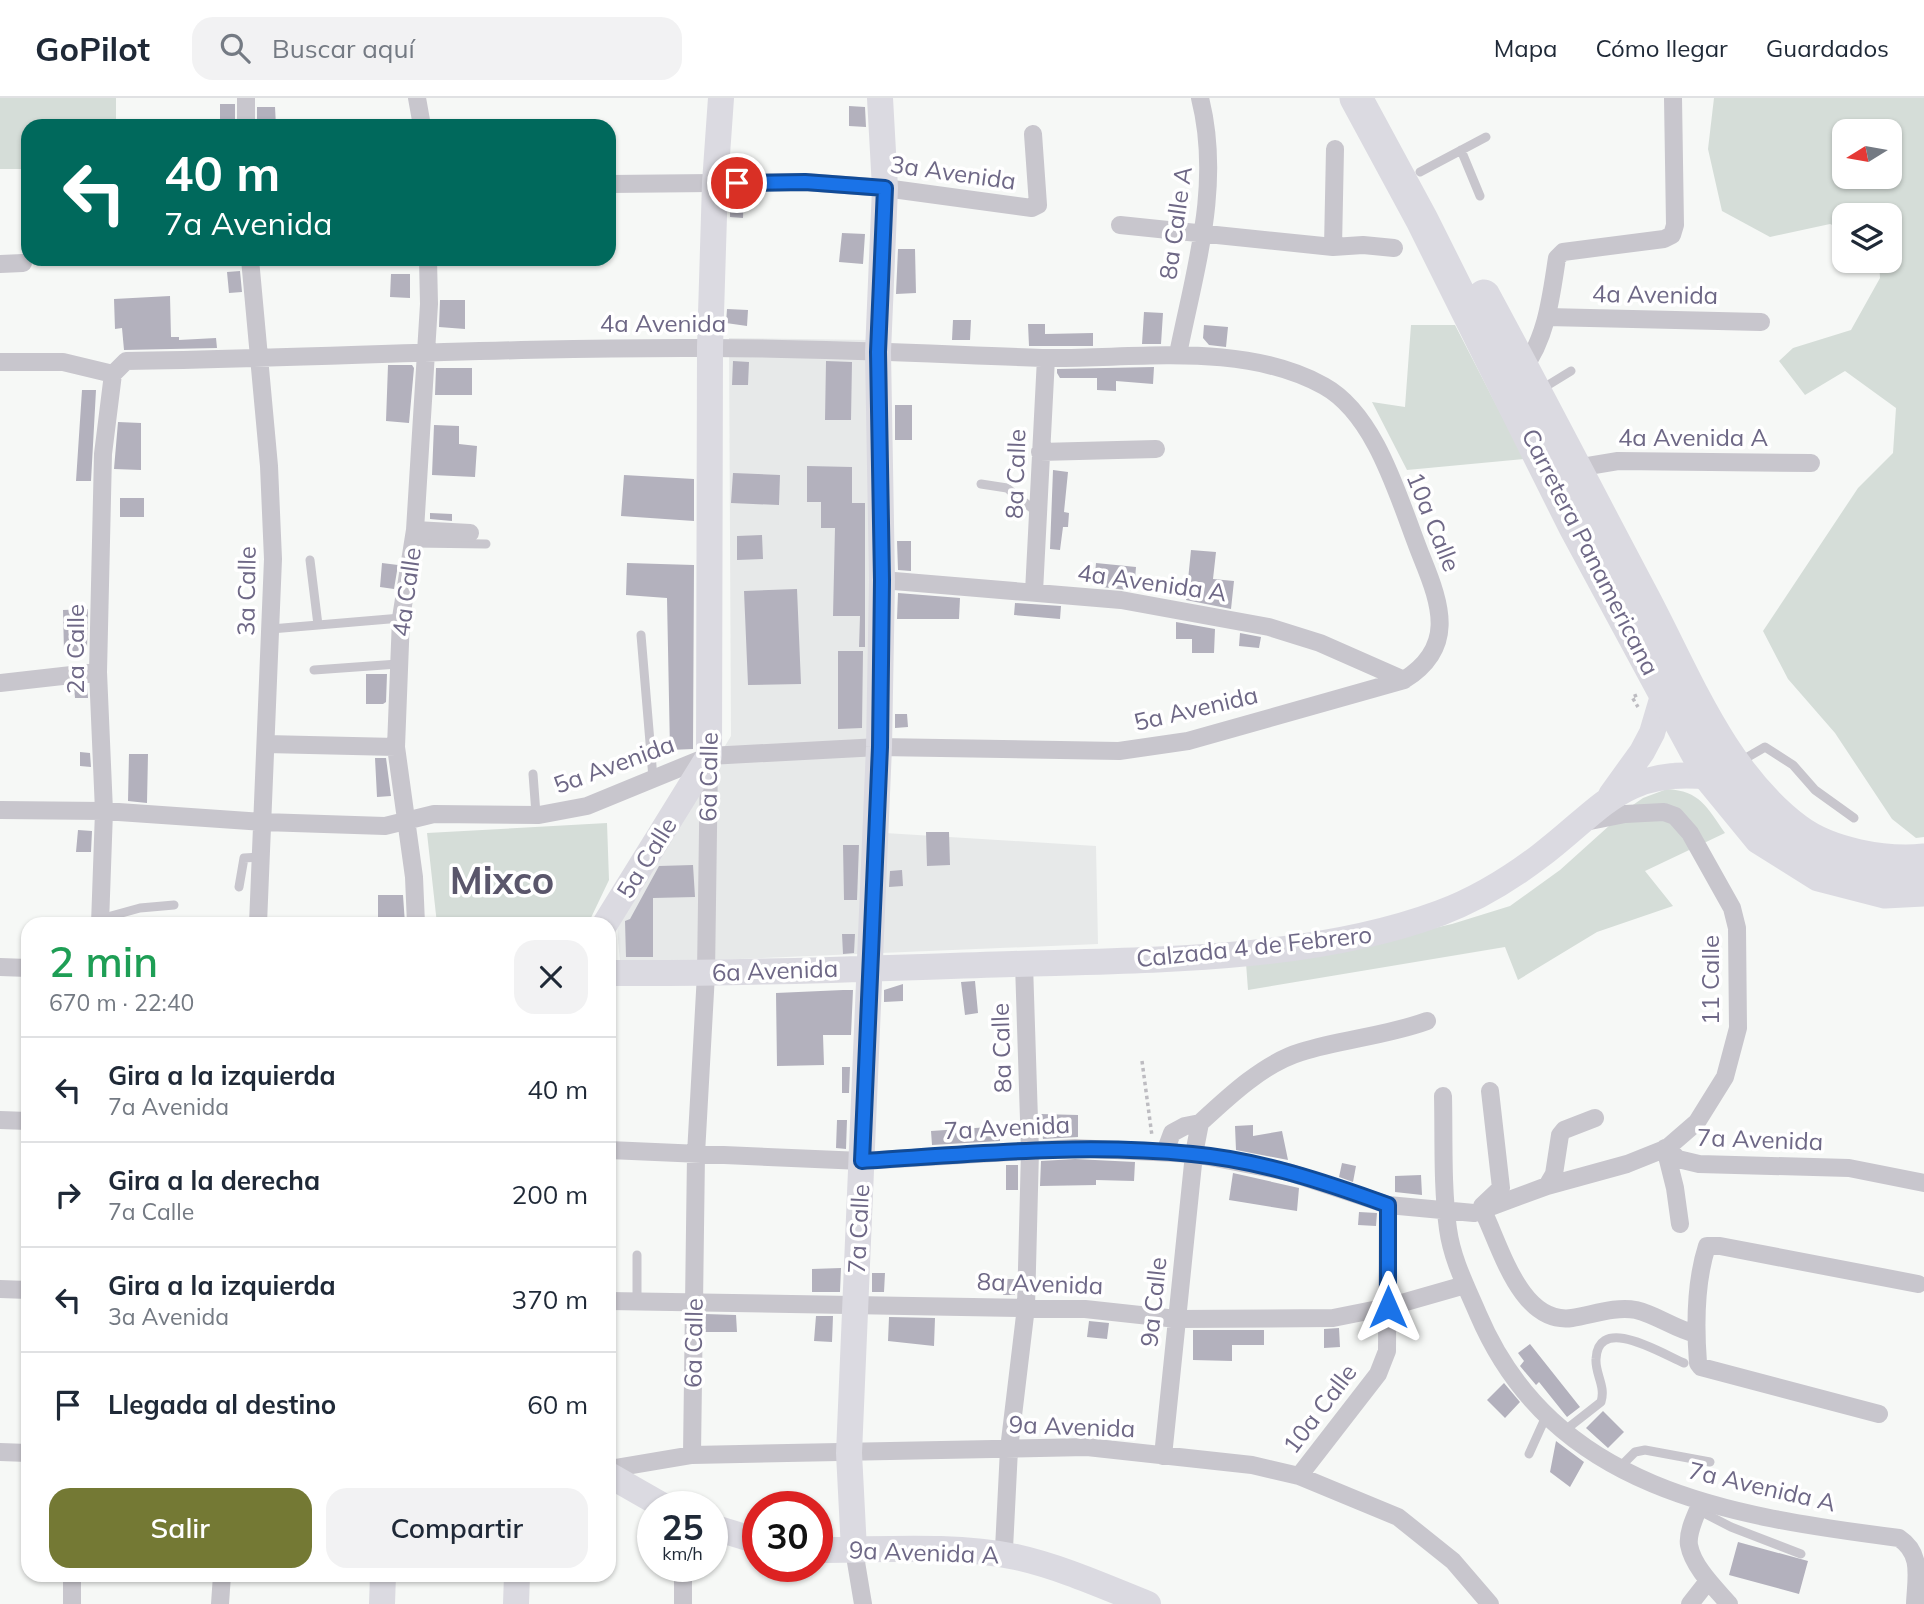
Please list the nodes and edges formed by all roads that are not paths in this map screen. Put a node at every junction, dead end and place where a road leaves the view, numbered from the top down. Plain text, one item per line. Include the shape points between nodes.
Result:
1 (246, 98) edge
2 (418, 98) edge
3 (721, 98) edge
4 (880, 98) edge
5 (1200, 98) edge
6 (1356, 98) edge
7 (1382, 98) edge
8 (1673, 98) edge
9 (246, 119) edge
10 (421, 119) edge
11 (1033, 134) dead end
12 (1486, 137) dead end
13 (1335, 149) dead end
14 (1461, 150) junction
15 (1420, 172) junction
16 (715, 183) junction
17 (616, 184) edge
18 (885, 188) junction
19 (1480, 196) dead end
20 (1120, 225) dead end
21 (1204, 232) junction
22 (1333, 247) junction
23 (1394, 248) dead end
24 (21, 263) edge
25 (0, 264) edge
26 (250, 266) edge
27 (428, 266) edge
28 (1547, 317) junction
29 (1761, 322) dead end
30 (710, 348) junction
31 (427, 351) junction
32 (878, 352) junction
33 (1178, 354) junction
34 (1046, 358) junction
35 (257, 359) junction
36 (0, 362) edge
37 (1571, 371) dead end
38 (113, 373) junction
39 (1530, 381) junction
40 (1327, 388) joint
41 (1156, 449) dead end
42 (1040, 452) junction
43 (1811, 463) dead end
44 (1577, 472) junction
45 (981, 484) dead end
46 (1040, 515) junction
47 (470, 533) dead end
48 (415, 536) junction
49 (486, 544) dead end
50 (310, 560) dead end
51 (882, 580) junction
52 (1034, 592) junction
53 (401, 618) junction
54 (318, 625) junction
55 (271, 629) junction
56 (641, 635) dead end
57 (398, 664) junction
58 (314, 670) dead end
59 (98, 672) junction
60 (1404, 680) junction
61 (0, 683) edge
62 (1664, 696) junction
63 (266, 744) junction
64 (396, 747) junction
65 (880, 747) junction
66 (709, 755) junction
67 (1722, 772) junction
68 (533, 774) dead end
69 (653, 778) junction
70 (1611, 795) junction
71 (0, 810) edge
72 (104, 811) junction
73 (536, 814) junction
74 (1854, 818) dead end
75 (406, 821) junction
76 (262, 822) junction
77 (1581, 822) junction
78 (259, 857) junction
79 (1924, 860) edge
80 (239, 887) dead end
81 (1924, 890) edge
82 (174, 905) dead end
83 (100, 917) edge
84 (114, 917) edge
85 (258, 917) edge
86 (415, 917) edge
87 (609, 917) edge
88 (1024, 964) junction
89 (0, 967) edge
90 (21, 968) edge
91 (869, 969) junction
92 (616, 973) edge
93 (706, 974) junction
94 (1427, 1021) dead end
95 (1490, 1091) dead end
96 (1443, 1096) dead end
97 (1595, 1118) dead end
98 (0, 1120) edge
99 (21, 1121) edge
100 (1200, 1123) junction
101 (1666, 1148) junction
102 (616, 1150) edge
103 (1030, 1152) junction
104 (1160, 1152) junction
105 (696, 1154) junction
106 (1194, 1154) junction
107 (862, 1161) junction
108 (1924, 1184) edge
109 (1547, 1186) junction
110 (1388, 1205) junction
111 (1447, 1212) junction
112 (1479, 1212) junction
113 (1679, 1224) dead end
114 (638, 1255) dead end
115 (1918, 1284) dead end
116 (1465, 1285) junction
117 (0, 1289) edge
118 (21, 1290) edge
119 (616, 1301) edge
120 (637, 1302) junction
121 (855, 1303) junction
122 (695, 1304) junction
123 (1026, 1307) junction
124 (1388, 1307) junction
125 (1177, 1319) junction
126 (1696, 1334) junction
127 (1684, 1363) dead end
128 (1879, 1414) dead end
129 (1550, 1416) junction
130 (1564, 1431) junction
131 (1009, 1449) junction
132 (0, 1452) edge
133 (21, 1453) edge
134 (849, 1453) junction
135 (1529, 1454) dead end
136 (692, 1455) junction
137 (1163, 1456) junction
138 (1710, 1462) dead end
139 (616, 1468) edge
140 (1618, 1470) junction
141 (1299, 1476) junction
142 (616, 1479) edge
143 (637, 1491) edge
144 (1699, 1506) junction
145 (1004, 1549) dead end
146 (833, 1550) edge
147 (854, 1550) junction
148 (1801, 1555) dead end
149 (1709, 1581) junction
150 (72, 1582) edge
151 (222, 1582) edge
152 (383, 1582) edge
153 (517, 1582) edge
154 (682, 1582) edge
155 (72, 1604) edge
156 (220, 1604) edge
157 (382, 1604) edge
158 (516, 1604) edge
159 (683, 1604) edge
160 (863, 1604) edge
161 (1148, 1604) edge
162 (1490, 1604) edge
163 (1690, 1604) edge
164 (1729, 1604) edge
165 (1915, 1604) edge

1 - 9 street
2 - 10 street
3 - 16 street, 6a Calle
4 - 18 street, 7a Calle
5 - 21 street, 8a Calle A via 1210,156
6 - 62 highway, Carretera Panamericana
7 - 15 highway, Carretera Panamericana
8 - 28 street via 1672,235 1563,252 1557,258
11 - 18 street, 3a Avenida via 1038,205 1025,208
12 - 14 lane
13 - 22 street
14 - 15 lane
14 - 19 lane
15 - 39 highway, Carretera Panamericana
16 - 17 street, 3a Avenida
16 - 18 street, 3a Avenida via 805,182
16 - 30 street, 6a Calle
18 - 32 street, 7a Calle
20 - 21 street
21 - 22 street
21 - 33 street, 8a Calle A
22 - 23 street
24 - 25 street
26 - 35 street, 3a Calle
27 - 31 street, 4a Calle
28 - 29 street, 4a Avenida
28 - 39 street via 1533,356
30 - 31 street, 4a Avenida
30 - 32 street, 4a Avenida
30 - 66 street, 6a Calle
31 - 35 street, 4a Avenida
31 - 48 street, 4a Calle
32 - 34 street, 4a Avenida
32 - 51 street, 7a Calle
33 - 34 street, 4a Avenida
33 - 40 street, 4a Avenida via 1273,368
34 - 42 street, 8a Calle
35 - 38 street, 4a Avenida via 126,361
35 - 55 street, 3a Calle via 270,479
36 - 38 street via 63,362
37 - 39 lane
38 - 59 street, 2a Calle via 103,454
39 - 44 highway, Carretera Panamericana
40 - 60 street, 10a Calle via 1369,429 1434,587 1440,621 1436,649 1424,667
41 - 42 street
42 - 46 street, 8a Calle
43 - 44 street, 4a Avenida A via 1618,461
44 - 67 highway, Carretera Panamericana
45 - 46 lane via 1007,488
46 - 52 street, 8a Calle
47 - 48 street
48 - 49 lane
48 - 53 street, 4a Calle
50 - 54 lane
51 - 52 street, 4a Avenida A
51 - 65 street, 7a Calle
52 - 60 street, 4a Avenida A via 1121,600 1269,627 1320,643
53 - 54 lane
53 - 57 street, 4a Calle
54 - 55 lane
55 - 63 street, 3a Calle
56 - 69 lane
57 - 58 lane
57 - 64 street, 4a Calle
59 - 61 street
59 - 72 street, 2a Calle
60 - 65 street, 5a Avenida via 1188,741 1118,751
62 - 67 highway, Carretera Panamericana
62 - 70 street, Calzada 4 de Febrero via 1643,752
63 - 64 street
63 - 76 street, 3a Calle
64 - 75 street, 4a Calle
65 - 66 street, 5a Avenida
65 - 91 street, 7a Calle
66 - 69 street, 5a Avenida
66 - 87 street, 5a Calle
66 - 93 street, 6a Calle
67 - 70 street, Calzada 4 de Febrero via 1664,776
67 - 74 lane via 1765,747
67 - 79 highway, Carretera Panamericana via 1754,792 1799,832 1830,847 1895,861
67 - 81 highway, Carretera Panamericana via 1760,838 1819,875 1885,892
68 - 73 lane
69 - 73 street, 5a Avenida via 587,806
70 - 77 street, Calzada 4 de Febrero
71 - 72 street, 5a Avenida
72 - 76 street, 5a Avenida
72 - 83 street, 2a Calle
73 - 75 street, 5a Avenida via 434,814
75 - 76 street, 5a Avenida via 385,825
75 - 86 street, 4a Calle
76 - 78 street, 3a Calle
77 - 88 street, Calzada 4 de Febrero via 1538,858 1480,894 1379,934 1145,961
77 - 101 street, 11 Calle via 1625,814 1664,812 1675,816 1690,832 1732,908 1739,950 1738,1028 1733,1052 1713,1100 1697,1122
78 - 80 lane via 244,858
78 - 85 street, 3a Calle
82 - 84 lane via 139,908
88 - 91 street, 6a Avenida
88 - 103 street, 8a Calle
89 - 90 street
91 - 93 street, 6a Avenida
91 - 107 street, 7a Calle
92 - 93 street, 6a Avenida
93 - 105 street, 6a Calle
94 - 100 street via 1280,1060
95 - 112 street via 1501,1188
96 - 111 street
97 - 109 street via 1560,1135 1554,1174
98 - 99 street
100 - 104 street via 1171,1133
100 - 106 street, 9a Calle
101 - 108 street, 7a Avenida via 1678,1159 1699,1164 1849,1168
101 - 109 street, 7a Avenida
101 - 113 street
102 - 105 street, 7a Avenida
103 - 104 street, 7a Avenida via 1094,1148
103 - 107 street, 7a Avenida
103 - 123 street, 8a Calle
104 - 106 street, 7a Avenida
105 - 107 street, 7a Avenida
105 - 122 street, 6a Calle
106 - 110 street, 7a Avenida via 1288,1172
106 - 125 street, 9a Calle
107 - 121 street, 7a Calle
109 - 112 street, 7a Avenida
110 - 111 street, 7a Avenida
110 - 124 street, 10a Calle
111 - 112 street, 7a Avenida
111 - 116 street
112 - 126 street via 1525,1297 1543,1315 1554,1319 1636,1310
114 - 120 lane
115 - 126 street via 1707,1246
116 - 124 street, 8a Avenida
116 - 129 street via 1502,1364
117 - 118 street
119 - 120 street, 8a Avenida
120 - 122 street, 8a Avenida
121 - 122 street, 8a Avenida
121 - 123 street, 8a Avenida
121 - 134 street, 7a Calle
122 - 136 street, 6a Calle
123 - 125 street, 8a Avenida via 1086,1308
123 - 131 street, 8a Calle
124 - 125 street, 8a Avenida via 1333,1318
124 - 141 street, 10a Calle via 1387,1351 1378,1374
125 - 137 street, 9a Calle
126 - 128 street via 1698,1363 1706,1370
127 - 130 lane via 1624,1336 1610,1337 1596,1356 1601,1402
129 - 130 street
129 - 135 lane
130 - 140 street, 7a Avenida A
131 - 134 street, 9a Avenida
131 - 137 street, 9a Avenida via 1087,1447
131 - 145 street, 8a Calle
132 - 133 street
134 - 136 street, 9a Avenida
134 - 147 street, 7a Calle
136 - 139 street, 9a Avenida
137 - 141 street, 9a Avenida via 1252,1465
138 - 140 lane via 1645,1450 1635,1452
140 - 144 street, 7a Avenida A
141 - 162 street, 9a Avenida via 1398,1517 1453,1561
142 - 143 street
144 - 148 lane via 1731,1528
144 - 149 street via 1689,1546
144 - 165 street, 7a Avenida A via 1899,1538 1916,1555
146 - 147 street, 9a Avenida A
147 - 160 street, 7a Calle
147 - 161 street, 9a Avenida A via 967,1550 1017,1558
149 - 163 street
149 - 164 street
150 - 155 street
151 - 156 street
152 - 157 street
153 - 158 street
154 - 159 street

